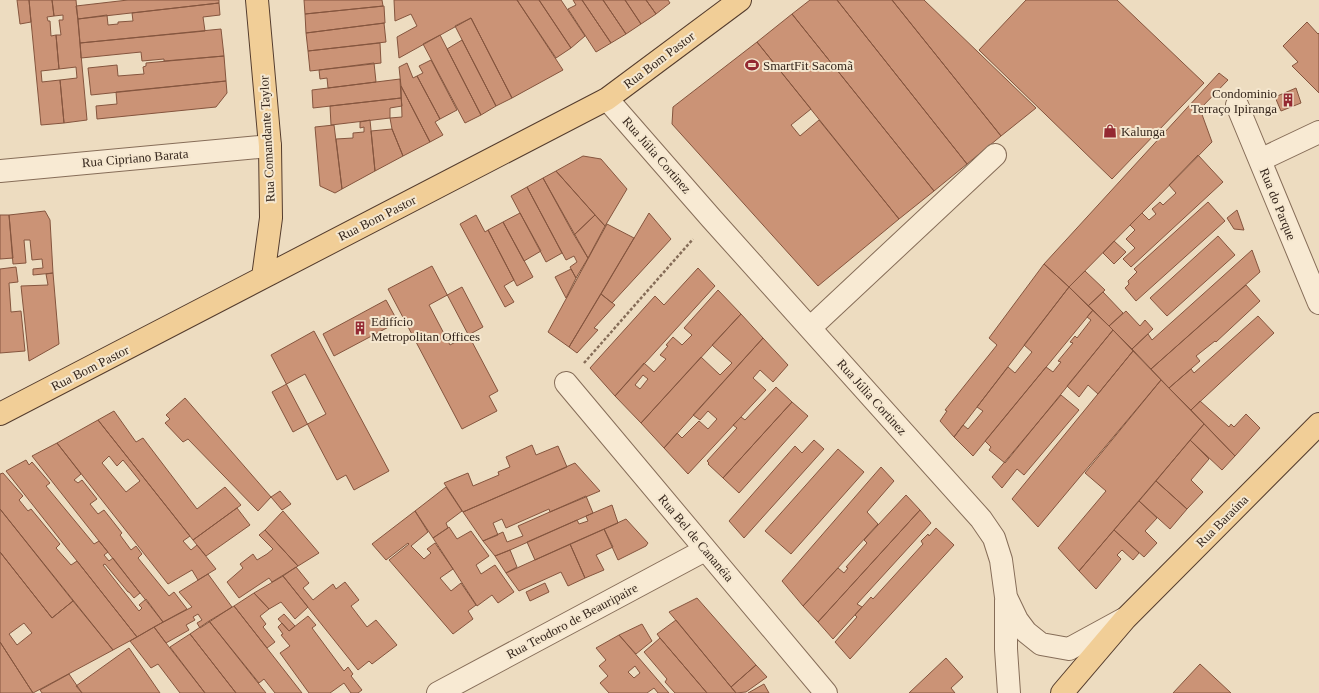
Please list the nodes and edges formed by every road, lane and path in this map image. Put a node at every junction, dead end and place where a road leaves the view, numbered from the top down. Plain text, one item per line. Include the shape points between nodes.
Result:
1 (257, 0) edge
2 (740, 0) edge
3 (608, 99) junction
4 (1237, 104) dead end
5 (1319, 132) edge
6 (270, 146) junction
7 (994, 155) dead end
8 (1260, 160) junction
9 (0, 171) edge
10 (711, 218) junction
11 (263, 277) junction
12 (1319, 303) edge
13 (810, 328) junction
14 (566, 383) joint
15 (0, 414) edge
16 (1319, 424) edge
17 (705, 550) junction
18 (1006, 597) junction
19 (1126, 619) junction
20 (438, 693) edge
21 (826, 693) edge
22 (1009, 693) edge
23 (1062, 693) edge

1 - 6 main road, Rua Comandante Taylor
2 - 3 main road, Rua Bom Pastor
3 - 10 street, Rua Júlia Cortinez
3 - 11 main road, Rua Bom Pastor
4 - 8 street, Rua do Parque
5 - 8 street
6 - 9 street, Rua Cipriano Barata
6 - 11 main road, Rua Comandante Taylor via 271,218
7 - 13 street
8 - 12 street, Rua do Parque
10 - 13 street, Rua Júlia Cortinez
10 - 14 path
11 - 15 main road, Rua Bom Pastor
13 - 18 street, Rua Júlia Cortinez via 981,519 994,538 1001,560
14 - 17 street, Rua Bel de Cananéia
16 - 19 main road, Rua Baraúna
17 - 20 street, Rua Teodoro de Beauripaire
17 - 21 street, Rua Bel de Cananéia
18 - 19 street, Rua Júlia Cortinez via 1016,620 1041,644 1069,649
18 - 22 street
19 - 23 main road, Rua Baraúna

